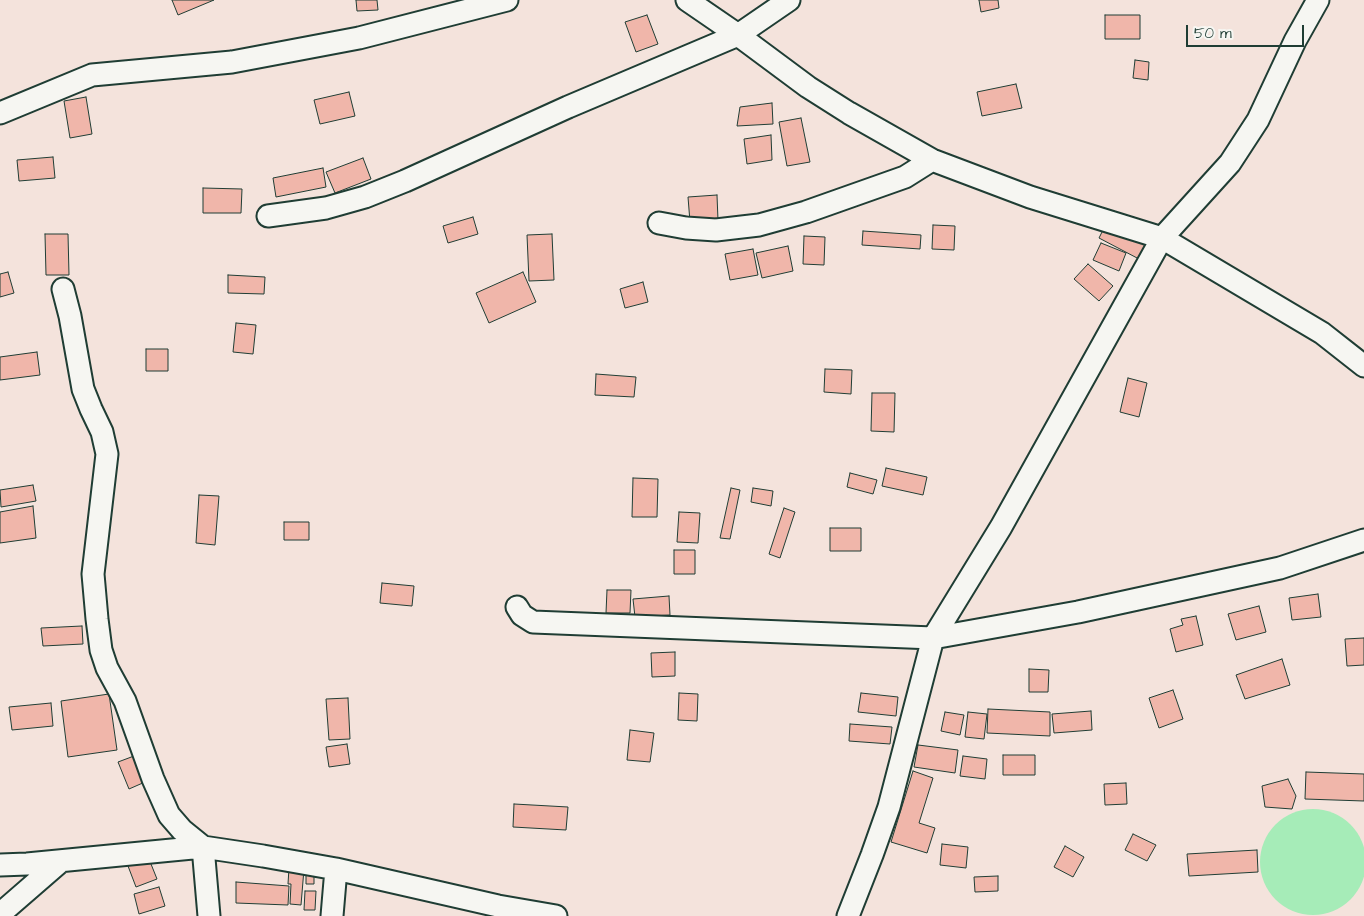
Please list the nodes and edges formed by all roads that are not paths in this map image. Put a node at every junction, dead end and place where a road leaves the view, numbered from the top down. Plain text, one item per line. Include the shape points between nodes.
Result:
1 (507, 0) edge
2 (687, 0) edge
3 (789, 0) edge
4 (1318, 0) edge
5 (738, 35) junction
6 (0, 113) edge
7 (932, 160) junction
8 (268, 216) dead end
9 (659, 222) dead end
10 (1162, 238) junction
11 (62, 288) dead end
12 (1364, 366) edge
13 (1364, 540) edge
14 (517, 607) dead end
15 (933, 638) junction
16 (203, 847) junction
17 (61, 861) junction
18 (0, 865) edge
19 (336, 869) junction
20 (0, 914) edge
21 (208, 916) edge
22 (332, 916) edge
23 (556, 916) edge
24 (848, 916) edge

1 - 6 street via 359,38 232,62 92,75
2 - 5 street
3 - 5 street
4 - 10 street via 1258,120 1230,163
5 - 7 street via 808,87
5 - 8 street via 405,181 326,208
7 - 9 street via 905,177 759,225 716,230
7 - 10 street via 1030,197
10 - 12 street via 1322,333
10 - 15 street via 1001,527
11 - 16 street via 83,389 102,432 107,454 94,574 101,650 125,701 169,815
13 - 15 street via 1280,568 1078,612
14 - 15 street via 533,622
15 - 24 street via 889,807
16 - 17 street
16 - 19 street
16 - 21 street
17 - 18 street
17 - 20 street
19 - 22 street
19 - 23 street

